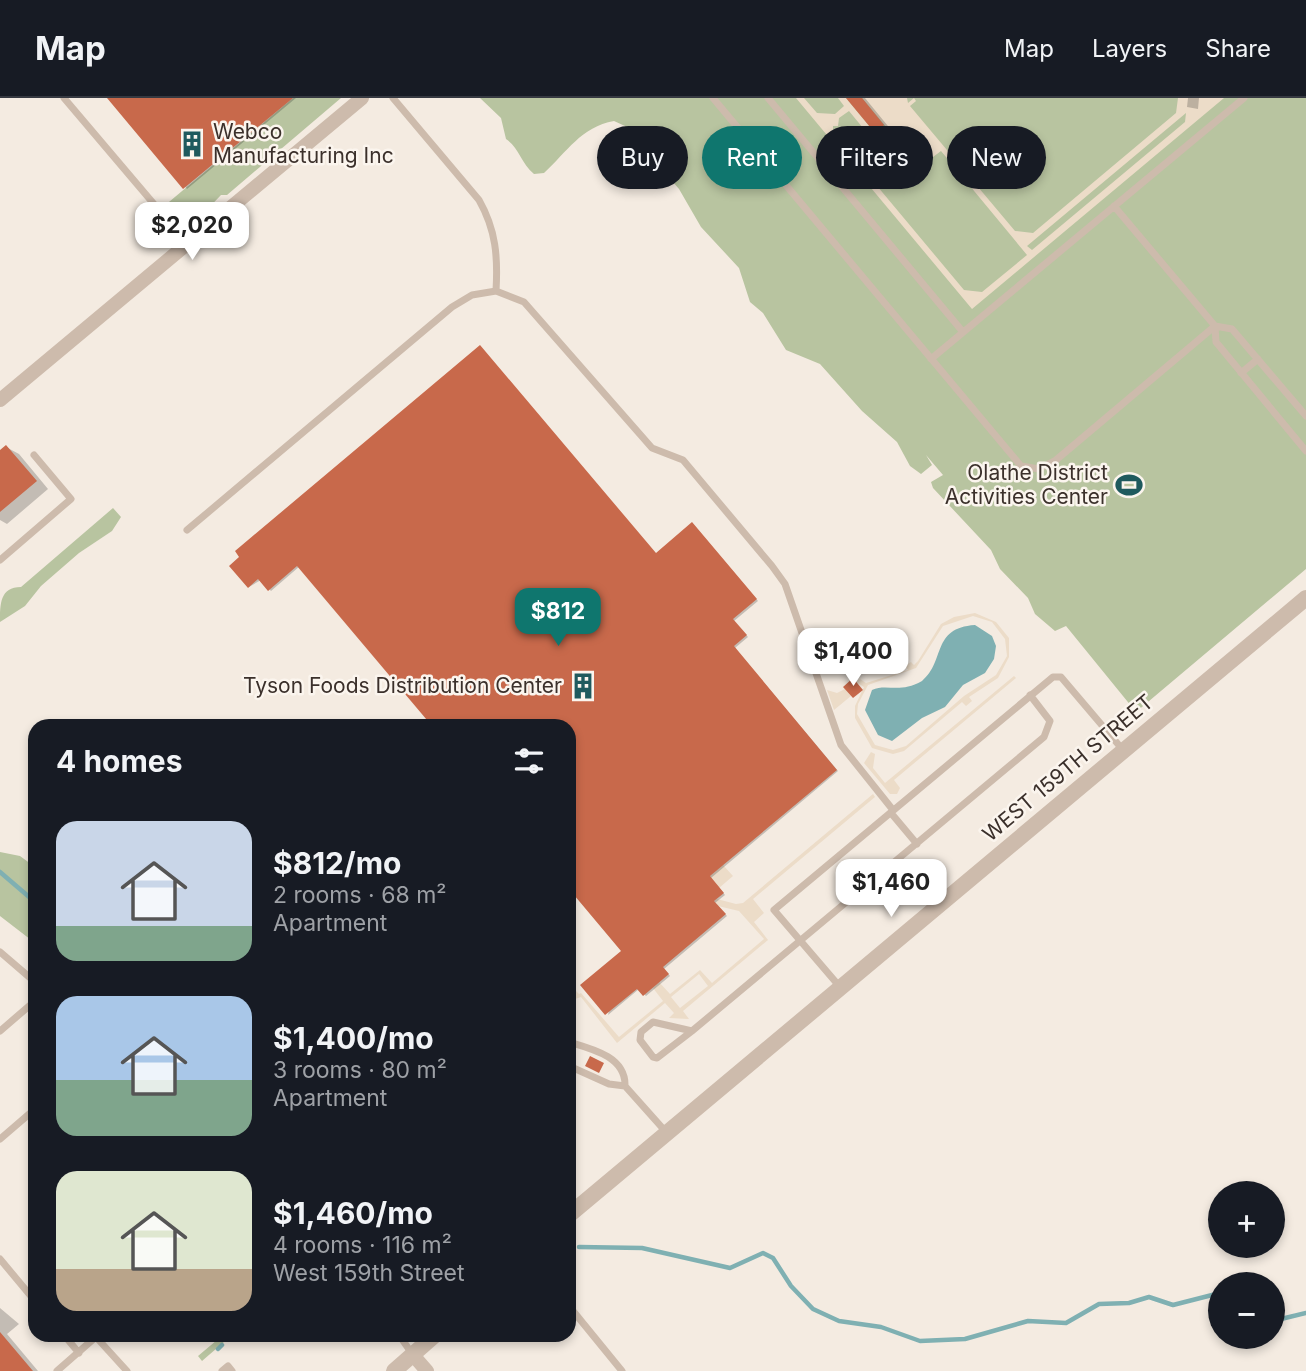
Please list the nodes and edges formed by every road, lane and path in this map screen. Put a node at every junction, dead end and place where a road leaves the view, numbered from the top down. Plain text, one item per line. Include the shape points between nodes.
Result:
1 (64, 98) edge
2 (362, 98) edge
3 (393, 98) edge
4 (713, 98) edge
5 (768, 98) edge
6 (1244, 98) edge
7 (1114, 206) junction
8 (187, 243) junction
9 (496, 291) junction
10 (1215, 326) junction
11 (964, 332) junction
12 (931, 359) junction
13 (1258, 359) junction
14 (1241, 373) junction
15 (0, 400) edge
16 (1306, 416) edge
17 (1306, 451) edge
18 (34, 455) dead end
19 (187, 530) dead end
20 (0, 560) edge
21 (1306, 598) edge
22 (1030, 695) junction
23 (1123, 750) junction
24 (892, 811) junction
25 (917, 844) junction
26 (800, 941) junction
27 (0, 952) edge
28 (28, 976) edge
29 (840, 986) junction
30 (28, 1007) edge
31 (0, 1031) edge
32 (692, 1031) junction
33 (576, 1044) edge
34 (576, 1069) edge
35 (625, 1086) junction
36 (28, 1115) edge
37 (666, 1132) junction
38 (0, 1139) edge
39 (576, 1209) edge
40 (0, 1259) edge
41 (28, 1293) edge
42 (576, 1315) edge
43 (70, 1342) edge
44 (91, 1342) edge
45 (102, 1342) edge
46 (404, 1342) edge
47 (427, 1342) edge
48 (79, 1353) junction
49 (413, 1355) junction
50 (57, 1371) edge
51 (127, 1371) edge
52 (222, 1371) edge
53 (232, 1371) edge
54 (394, 1371) edge
55 (427, 1371) edge
56 (622, 1371) edge

1 - 8 lane
2 - 8 street
3 - 9 lane via 489,218 498,253
4 - 12 lane
5 - 11 lane
6 - 7 lane
7 - 10 lane
7 - 11 lane
8 - 15 street
9 - 19 lane via 472,295 453,307
9 - 24 lane via 524,302 538,314 652,449 683,460 772,566 785,584 841,745
10 - 12 lane via 1056,460 1039,469 1021,466 1015,460
10 - 13 lane via 1232,329
10 - 14 lane via 1216,342
11 - 12 lane
13 - 14 lane
13 - 16 lane
14 - 17 lane
18 - 20 lane via 71,499
21 - 23 street, WEST 159TH STREET
22 - 23 lane via 1052,677 1061,677
22 - 24 lane
22 - 25 lane via 1050,721 1044,737
23 - 29 street, WEST 159TH STREET
24 - 25 lane
24 - 26 lane via 774,910
25 - 26 lane
26 - 29 lane
26 - 32 lane
27 - 28 lane
29 - 37 street, WEST 159TH STREET
30 - 31 lane
32 - 32 lane via 658,1021 641,1032 640,1040 657,1058
33 - 35 lane via 620,1065
34 - 35 lane
35 - 37 lane
36 - 38 lane
37 - 39 street, WEST 159TH STREET
40 - 41 lane
42 - 56 lane
43 - 48 lane
44 - 48 lane
45 - 51 lane
46 - 49 lane
47 - 49 street
48 - 50 lane
49 - 54 street
49 - 55 street
52 - 53 lane via 228,1366

